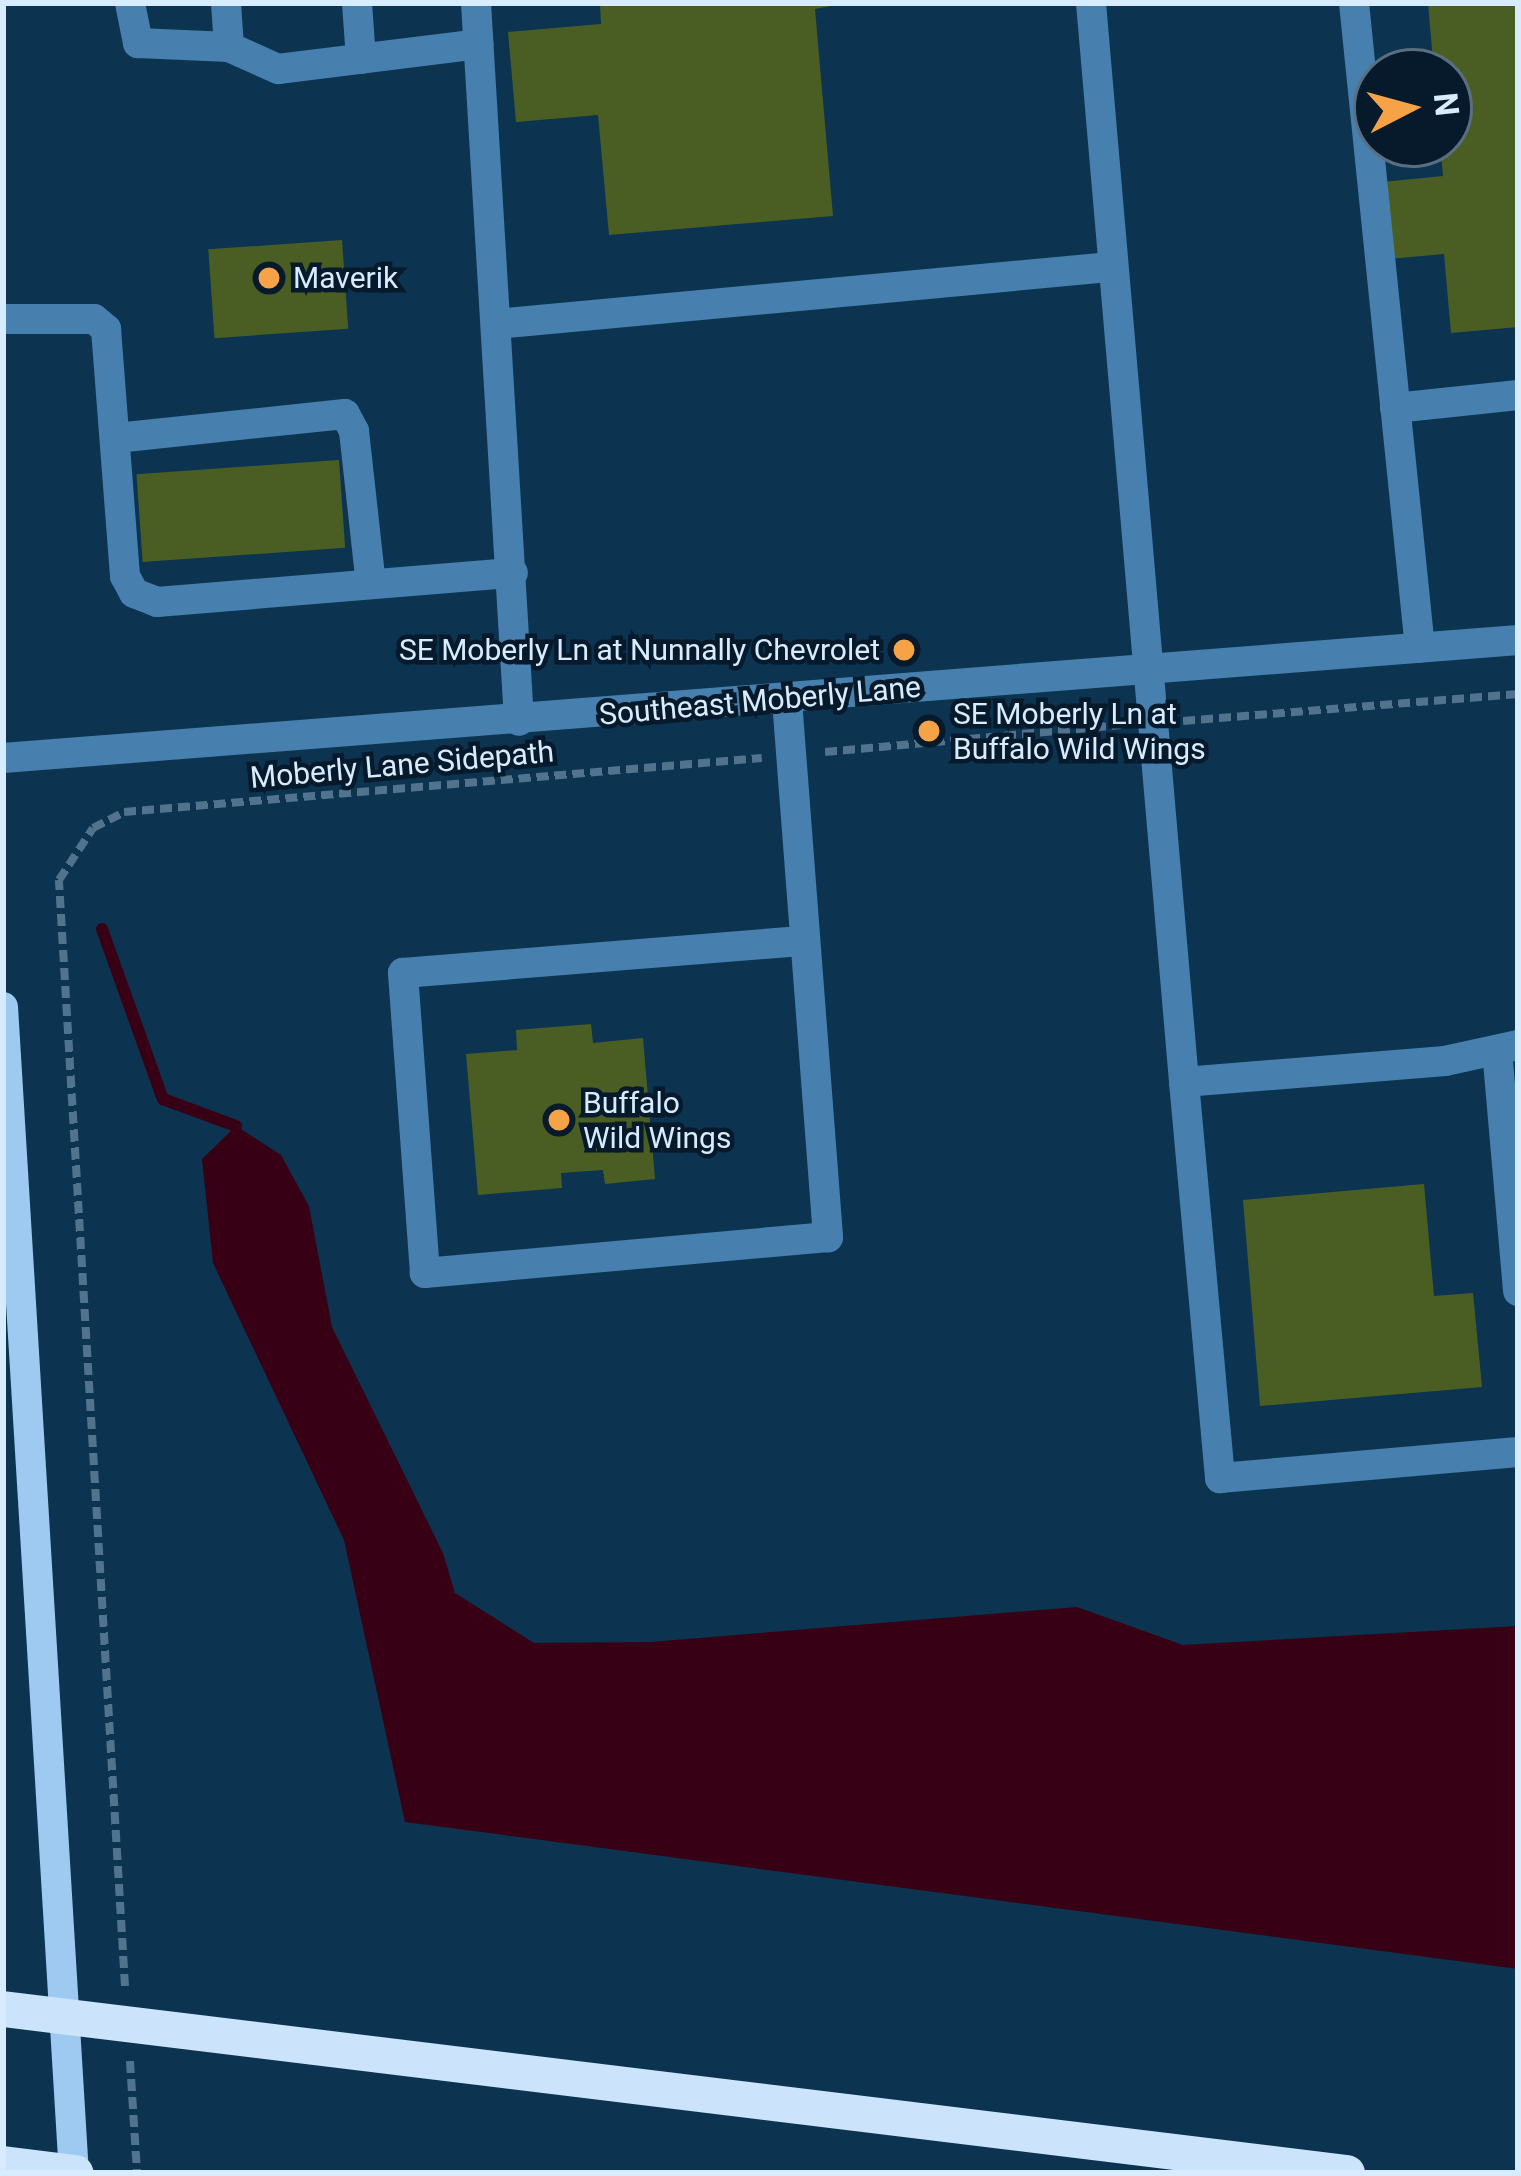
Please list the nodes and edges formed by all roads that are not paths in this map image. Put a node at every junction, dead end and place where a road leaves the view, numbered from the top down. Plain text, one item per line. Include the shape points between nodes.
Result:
1 (130, 3) edge
2 (226, 3) edge
3 (357, 3) edge
4 (476, 3) edge
5 (1091, 3) edge
6 (1354, 3) edge
7 (478, 44) junction
8 (229, 47) junction
9 (361, 59) junction
10 (1111, 267) junction
11 (3, 319) edge
12 (496, 324) junction
13 (1518, 395) edge
14 (1395, 408) junction
15 (116, 437) junction
16 (513, 573) junction
17 (371, 584) junction
18 (1518, 640) edge
19 (1420, 648) junction
20 (1145, 670) junction
21 (787, 700) junction
22 (519, 721) junction
23 (3, 758) edge
24 (806, 941) junction
25 (3, 1007) edge
26 (1507, 1047) edge
27 (1184, 1082) junction
28 (1518, 1291) edge
29 (1518, 1452) edge
30 (3, 2008) edge
31 (3, 2164) edge
32 (75, 2173) edge
33 (1347, 2173) edge

1 - 8 street via 138,43
2 - 8 street
3 - 9 street
4 - 7 street
5 - 10 street
6 - 14 street
7 - 9 street
7 - 12 street
8 - 9 street via 278,69
10 - 12 street
10 - 20 street
11 - 15 street via 94,319 106,329
12 - 16 street
13 - 14 street
14 - 19 street
15 - 17 street via 125,576 134,593 157,602
15 - 17 street via 345,414 354,430
16 - 17 street
16 - 22 street
18 - 19 street, Southeast Moberly Lane
19 - 20 street, Southeast Moberly Lane
20 - 21 street, Southeast Moberly Lane
20 - 27 street
21 - 22 street, Southeast Moberly Lane
21 - 24 street
22 - 23 street, Southeast Moberly Lane via 376,724
24 - 24 street via 828,1237 425,1273 404,973
25 - 32 main road
26 - 27 street via 1445,1061
26 - 28 street
27 - 29 street via 1220,1478
30 - 33 highway
31 - 32 highway

